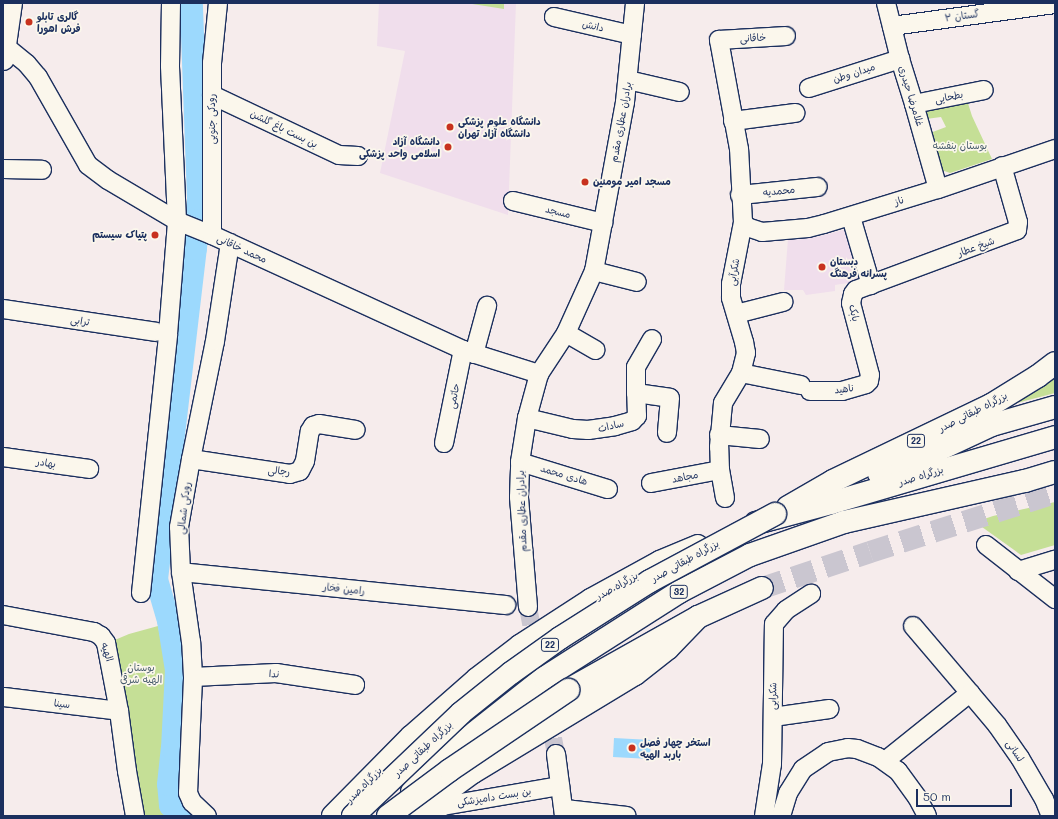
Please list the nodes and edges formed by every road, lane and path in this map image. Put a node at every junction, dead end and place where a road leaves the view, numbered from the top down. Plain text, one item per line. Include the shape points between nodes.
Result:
1 (11, 3) edge
2 (171, 3) edge
3 (218, 3) edge
4 (635, 3) edge
5 (886, 3) edge
6 (1055, 4) edge
7 (554, 17) dead end
8 (892, 26) junction
9 (632, 34) junction
10 (786, 36) dead end
11 (719, 40) joint
12 (4, 50) edge
13 (900, 59) junction
14 (628, 80) junction
15 (809, 88) dead end
16 (984, 90) dead end
17 (680, 92) dead end
18 (212, 95) junction
19 (914, 104) junction
20 (795, 113) dead end
21 (734, 121) junction
22 (1055, 149) edge
23 (358, 156) dead end
24 (1002, 166) junction
25 (3, 169) edge
26 (42, 170) dead end
27 (818, 187) dead end
28 (938, 188) junction
29 (740, 194) junction
30 (513, 201) dead end
31 (851, 217) junction
32 (178, 221) junction
33 (743, 222) junction
34 (603, 223) junction
35 (212, 235) junction
36 (230, 243) junction
37 (594, 271) junction
38 (637, 282) dead end
39 (871, 285) junction
40 (783, 302) dead end
41 (487, 306) dead end
42 (3, 309) edge
43 (736, 314) junction
44 (156, 332) dead end
45 (566, 333) junction
46 (652, 339) dead end
47 (595, 350) dead end
48 (468, 352) junction
49 (1055, 363) edge
50 (741, 373) junction
51 (539, 374) junction
52 (870, 375) joint
53 (636, 393) junction
54 (1055, 407) edge
55 (527, 418) junction
56 (356, 430) dead end
57 (668, 433) dead end
58 (719, 435) junction
59 (1053, 437) edge
60 (760, 439) dead end
61 (444, 443) dead end
62 (3, 457) edge
63 (191, 459) junction
64 (520, 462) junction
65 (89, 469) dead end
66 (720, 470) junction
67 (1055, 472) edge
68 (1055, 477) edge
69 (1025, 481) junction
70 (651, 483) dead end
71 (608, 489) dead end
72 (725, 498) dead end
73 (775, 514) junction
74 (986, 545) dead end
75 (1055, 560) edge
76 (1018, 571) junction
77 (182, 572) junction
78 (762, 588) tunnel mouth
79 (679, 592) junction
80 (141, 593) dead end
81 (811, 594) dead end
82 (1055, 599) edge
83 (506, 605) dead end
84 (528, 607) tunnel mouth
85 (3, 615) edge
86 (698, 617) junction
87 (913, 626) dead end
88 (193, 677) junction
89 (591, 677) junction
90 (355, 684) dead end
91 (970, 693) junction
92 (4, 697) dead end
93 (829, 709) dead end
94 (119, 710) junction
95 (773, 717) junction
96 (556, 754) tunnel mouth
97 (885, 761) junction
98 (560, 786) junction
99 (565, 813) edge
100 (135, 816) edge
101 (207, 816) edge
102 (333, 816) edge
103 (354, 816) edge
104 (388, 816) edge
105 (392, 816) edge
106 (413, 816) edge
107 (430, 816) edge
108 (627, 816) edge
109 (764, 816) edge
110 (781, 816) edge
111 (927, 816) edge
112 (1051, 816) edge

1 - 12 main road
2 - 32 street via 170,66
3 - 18 street, رودکی جنوبی via 212,63
4 - 9 street, برادران عطاری مقدم
5 - 8 street, غلامرضا حیدری
6 - 8 street, گستان ۲
7 - 9 street, دانش
8 - 13 street, غلامرضا حیدری
9 - 14 street, برادران عطاری مقدم
10 - 11 street, خاقانی
11 - 21 street, شکرآبی
12 - 32 street, محمد خاقانی via 27,64 38,77 92,170
13 - 15 street, میدان وطن
13 - 19 street, غلامرضا حیدری
14 - 17 street
14 - 34 street, برادران عطاری مقدم
16 - 19 street, بطحایی
18 - 23 street, بن بست باغ گلشن via 339,156
18 - 35 street, رودکی جنوبی
19 - 28 street, غلامرضا حیدری
20 - 21 street
21 - 29 street, شکرآبی via 739,149
22 - 24 street, ناز
24 - 28 street, ناز
24 - 39 street, شیخ عطار via 1018,222 1017,230
25 - 26 street
27 - 29 street, محمدیه
28 - 31 street, ناز
29 - 33 street, شکرآبی
30 - 34 street, مسجد
31 - 33 street, ناز via 808,228 762,232 747,227
31 - 39 street
32 - 35 street, محمد خاقانی
32 - 80 street
33 - 43 street, شکرآبی via 731,284 731,298
34 - 37 street, برادران عطاری مقدم
35 - 36 street, محمد خاقانی
36 - 48 street, محمد خاقانی
36 - 63 street, رودکی شمالی via 215,341
37 - 38 street
37 - 45 street, برادران عطاری مقدم
39 - 52 street, بابک via 856,290 851,303
40 - 43 street
41 - 48 street, حاتمی
42 - 44 street, ترابی
43 - 50 street, شکرآبی via 746,353
45 - 47 street
45 - 51 street, برادران عطاری مقدم
46 - 53 street via 636,367
48 - 51 street, محمد خاقانی
48 - 61 street, حاتمی
49 - 73 main road, بزرگراه طبقاتی صدر / 22 via 991,405 833,481
50 - 52 street, ناهید via 805,388 842,391 866,384
50 - 58 street, شکرآبی via 723,403
51 - 55 street, برادران عطاری مقدم
53 - 55 street, سادات via 637,416 632,421 614,426 588,430 573,429
53 - 57 street via 670,398
54 - 73 main road via 992,425 825,498
55 - 64 street, برادران عطاری مقدم
56 - 63 street, رجالی via 319,424 312,426 305,462 300,471 290,474
58 - 60 street
58 - 66 street, شکرآبی
59 - 102 main road, بزرگراه صدر via 742,527 660,562 591,600 520,646 477,679 411,737
62 - 65 street, بهادر
63 - 77 street, رودکی شمالی via 179,527
64 - 71 street, هادی محمد
64 - 84 street, برادران عطاری مقدم via 520,524
66 - 70 street, مجاهد
66 - 72 street, شکرآبی
67 - 69 main road, 32
68 - 69 main road
69 - 79 main road, 32 via 844,522 750,555
73 - 103 main road, بزرگراه طبقاتی صدر / 22, bridge via 650,581 560,638 511,673 461,713
74 - 76 street
75 - 76 street
76 - 82 street
77 - 83 street, رامین فخار
77 - 88 street, رودکی شمالی
78 - 86 main road
79 - 89 main road
79 - 105 main road, 32 via 538,683 440,760
81 - 95 street, شکرابی via 786,610 774,624
85 - 94 street, الهیه via 76,628 101,636 106,643
86 - 89 main road
86 - 106 main road via 668,648 635,674 473,772
87 - 91 street, لسانی
88 - 90 street, ندا via 276,673
88 - 101 street, رودکی شمالی via 188,793 192,802
89 - 104 main road, bridge via 450,770
91 - 97 street
91 - 112 street, لسانی via 997,724 1020,758
92 - 94 street, سینا
93 - 95 street
94 - 100 street, الهیه
95 - 109 street, شکرابی via 772,764
96 - 98 street
97 - 110 street via 857,749 848,748 820,756 803,769 793,784 784,802
97 - 111 street via 904,779
98 - 99 street
98 - 107 street, بن بست دامپزشکی via 442,806
99 - 108 street

